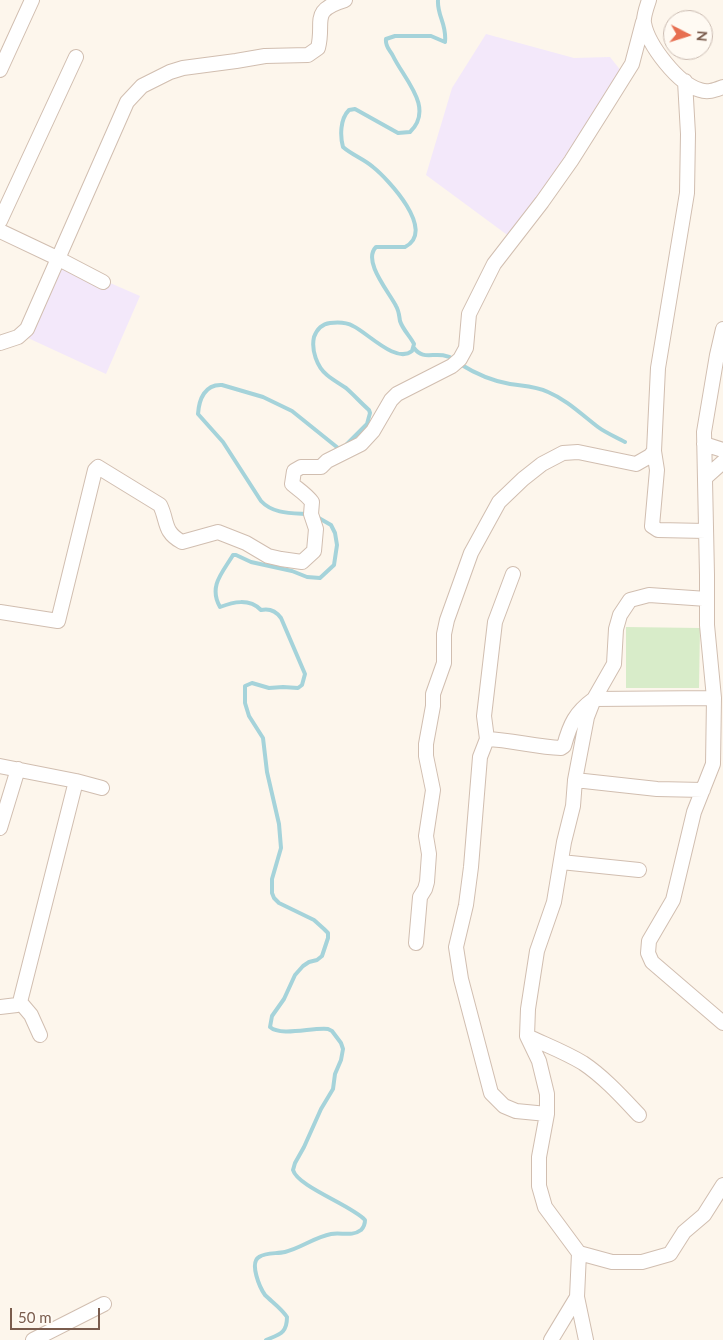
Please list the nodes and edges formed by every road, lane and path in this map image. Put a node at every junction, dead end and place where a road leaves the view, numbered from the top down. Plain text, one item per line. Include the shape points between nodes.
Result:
1 (32, 0) edge
2 (345, 0) edge
3 (649, 0) edge
4 (643, 22) junction
5 (76, 57) dead end
6 (0, 70) edge
7 (685, 81) junction
8 (723, 87) edge
9 (0, 221) edge
10 (0, 231) edge
11 (58, 258) junction
12 (103, 282) dead end
13 (723, 329) edge
14 (0, 343) edge
15 (704, 444) junction
16 (723, 450) edge
17 (654, 451) junction
18 (723, 462) edge
19 (705, 478) junction
20 (706, 531) junction
21 (513, 574) dead end
22 (707, 599) junction
23 (0, 612) edge
24 (714, 698) junction
25 (594, 699) junction
26 (487, 739) junction
27 (0, 766) edge
28 (18, 769) junction
29 (575, 780) junction
30 (76, 781) junction
31 (102, 788) dead end
32 (703, 790) junction
33 (0, 828) edge
34 (561, 862) junction
35 (639, 870) dead end
36 (416, 943) dead end
37 (20, 1002) junction
38 (0, 1006) edge
39 (723, 1023) edge
40 (40, 1035) dead end
41 (527, 1036) junction
42 (547, 1114) junction
43 (640, 1115) dead end
44 (723, 1185) edge
45 (579, 1253) junction
46 (577, 1297) junction
47 (104, 1304) dead end
48 (33, 1340) edge
49 (551, 1340) edge
50 (586, 1340) edge

1 - 6 street
2 - 11 street via 325,9 320,22 318,48 312,54 265,56 183,68 142,86 127,102
3 - 4 street
4 - 7 street via 658,54
4 - 23 street via 632,64 567,168 494,264 469,314 466,348 456,362 390,400 373,431 361,444 321,467 301,467 294,471 292,484 312,502 311,514 316,529 314,551 302,562 281,559 218,532 182,542 170,533 160,505 98,467 58,621
5 - 9 street
7 - 8 street via 702,91
7 - 17 street via 687,193 658,368
10 - 11 street
11 - 12 street
11 - 14 street via 27,329 18,337
13 - 15 street
15 - 16 street
15 - 19 street
17 - 20 street via 657,470 652,526 658,530
17 - 36 street via 636,464 578,452 556,455 504,495 471,553 447,620 444,662 433,694 426,749 433,786 426,836 429,854 426,889 420,897
18 - 19 street
19 - 20 street
20 - 22 street
21 - 26 street via 495,622 484,716
22 - 24 street
22 - 25 street via 649,595 630,600 616,629 614,664
24 - 25 street
24 - 32 street via 713,764
25 - 26 street via 570,723 561,748
25 - 29 street via 587,717
26 - 42 street via 480,757 471,867 456,947 461,979 491,1093 504,1106 516,1111
27 - 28 street
28 - 30 street
28 - 33 street
29 - 32 street via 657,789
29 - 34 street via 574,806
30 - 31 street
30 - 37 street
32 - 39 street via 694,812 673,900 649,941 648,953 652,962
34 - 35 street
34 - 41 street via 554,902 537,951
37 - 38 street
37 - 40 street via 31,1015
41 - 42 street via 539,1061 548,1094
41 - 43 street via 584,1064
42 - 45 street via 539,1157 539,1186 545,1207
44 - 45 street via 704,1215 684,1232 670,1254 642,1262 612,1262
45 - 46 street
46 - 49 street
46 - 50 street
47 - 48 street

